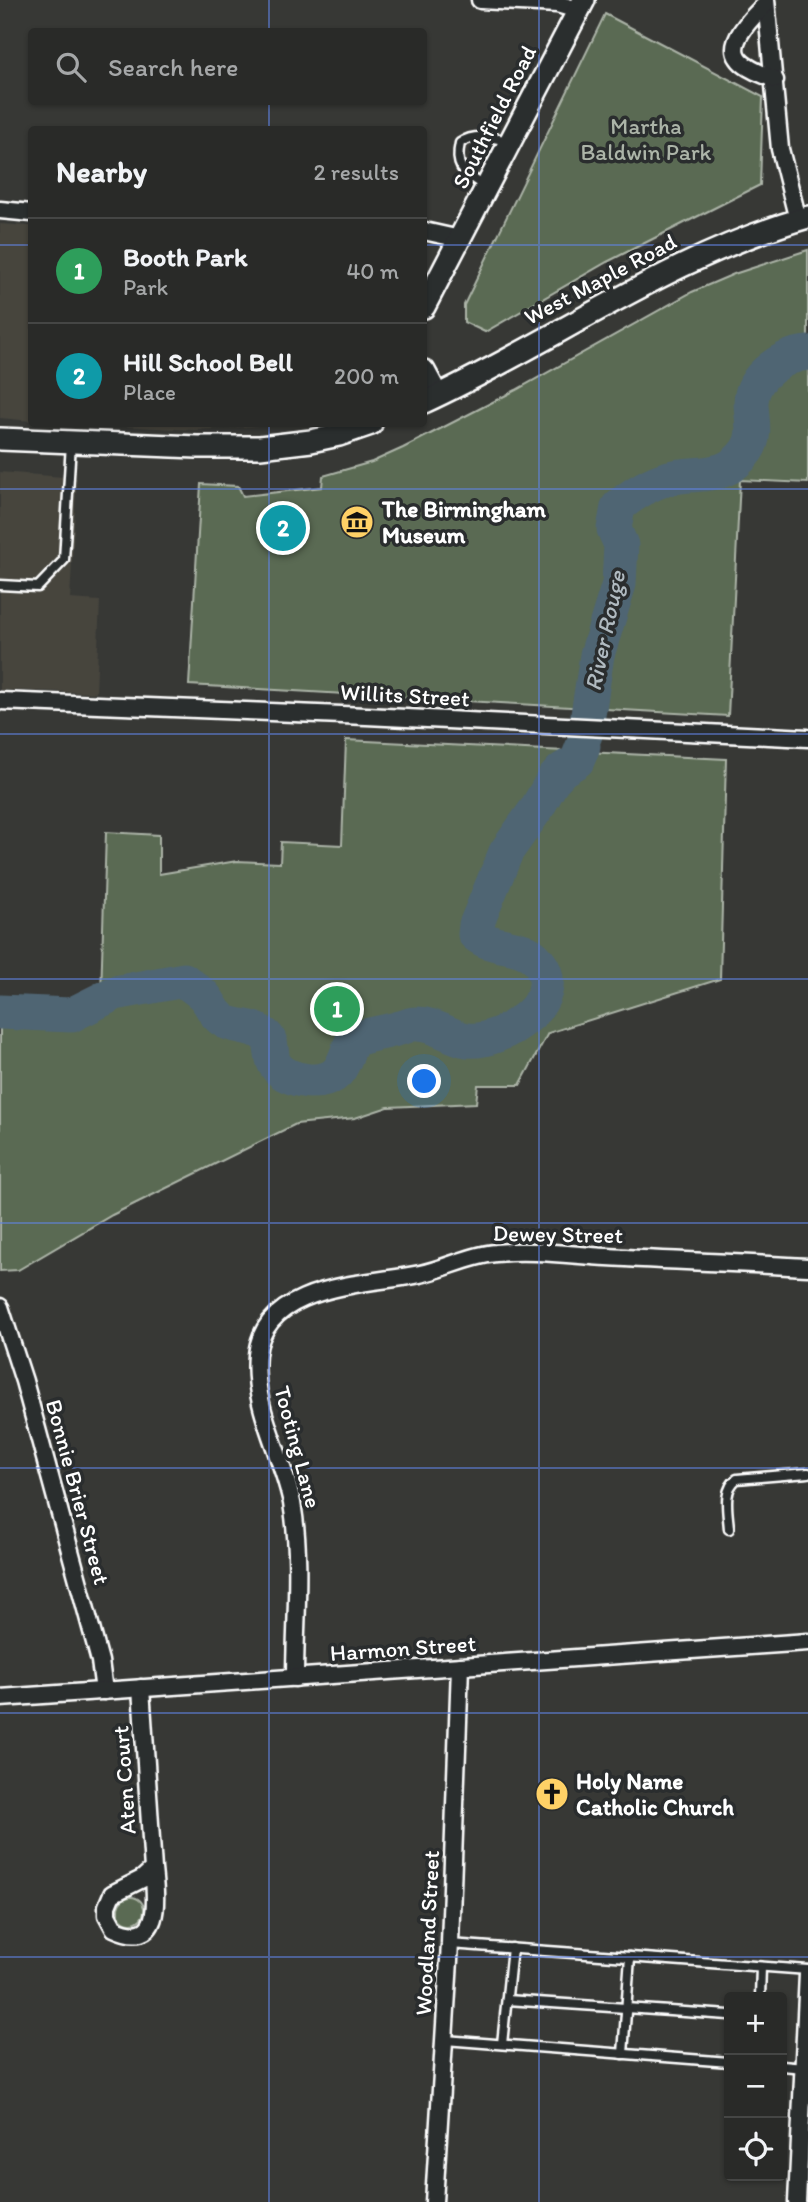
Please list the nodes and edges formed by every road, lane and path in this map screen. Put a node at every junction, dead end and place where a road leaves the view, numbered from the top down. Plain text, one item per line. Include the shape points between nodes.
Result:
1 (480, 0) edge
2 (493, 0) edge
3 (766, 2) edge
4 (581, 5) edge
5 (775, 80) junction
6 (511, 141) junction
7 (487, 187) junction
8 (0, 210) edge
9 (28, 213) edge
10 (803, 219) edge
11 (427, 232) edge
12 (460, 239) junction
13 (427, 297) edge
14 (430, 399) edge
15 (342, 429) edge
16 (0, 439) edge
17 (71, 442) junction
18 (0, 585) edge
19 (0, 701) edge
20 (808, 738) edge
21 (808, 1267) edge
22 (312, 1295) joint
23 (0, 1307) edge
24 (808, 1473) edge
25 (729, 1529) dead end
26 (808, 1642) edge
27 (460, 1666) junction
28 (295, 1678) junction
29 (141, 1688) junction
30 (104, 1691) junction
31 (0, 1698) edge
32 (153, 1869) dead end
33 (450, 1944) junction
34 (512, 1948) junction
35 (630, 1957) junction
36 (761, 1967) junction
37 (808, 1972) edge
38 (760, 1992) edge
39 (507, 2000) junction
40 (626, 2008) junction
41 (724, 2015) edge
42 (444, 2040) junction
43 (502, 2044) junction
44 (623, 2054) junction
45 (724, 2062) edge
46 (787, 2066) edge
47 (804, 2068) junction
48 (434, 2202) edge
49 (797, 2202) edge

1 - 2 street
2 - 4 street
3 - 5 street
3 - 5 street via 748,20 734,52 749,67
4 - 6 main road, Southfield Road
5 - 10 street via 782,164
6 - 7 main road, Southfield Road
6 - 7 lane via 484,136 460,144 457,161 461,169
7 - 12 main road, Southfield Road
8 - 9 street
10 - 14 main road, West Maple Road via 673,268
11 - 12 street
12 - 13 main road, Southfield Road
15 - 17 main road via 292,444 227,448
16 - 17 main road
17 - 18 lane via 64,561 38,587
19 - 20 street, Willits Street
21 - 22 street, Dewey Street via 493,1253 428,1272
22 - 28 street, Tooting Lane via 273,1320 257,1353 258,1396 287,1485 295,1529
23 - 30 street, Bonnie Brier Street via 77,1576
24 - 25 lane via 737,1479 727,1495
26 - 27 street, Harmon Street
27 - 28 street, Harmon Street
27 - 33 street, Woodland Street
28 - 29 street, Harmon Street
29 - 30 street, Harmon Street
29 - 32 street, Aten Court
30 - 31 street, Harmon Street
33 - 34 lane
33 - 42 street, Woodland Street
34 - 35 lane
34 - 39 lane
35 - 36 lane
35 - 40 lane
36 - 37 lane
36 - 38 lane
37 - 47 street
39 - 40 lane
39 - 43 lane
40 - 41 lane
40 - 44 lane
42 - 43 lane
42 - 48 street, Woodland Street
43 - 44 lane
44 - 45 lane
46 - 47 lane
47 - 49 street

